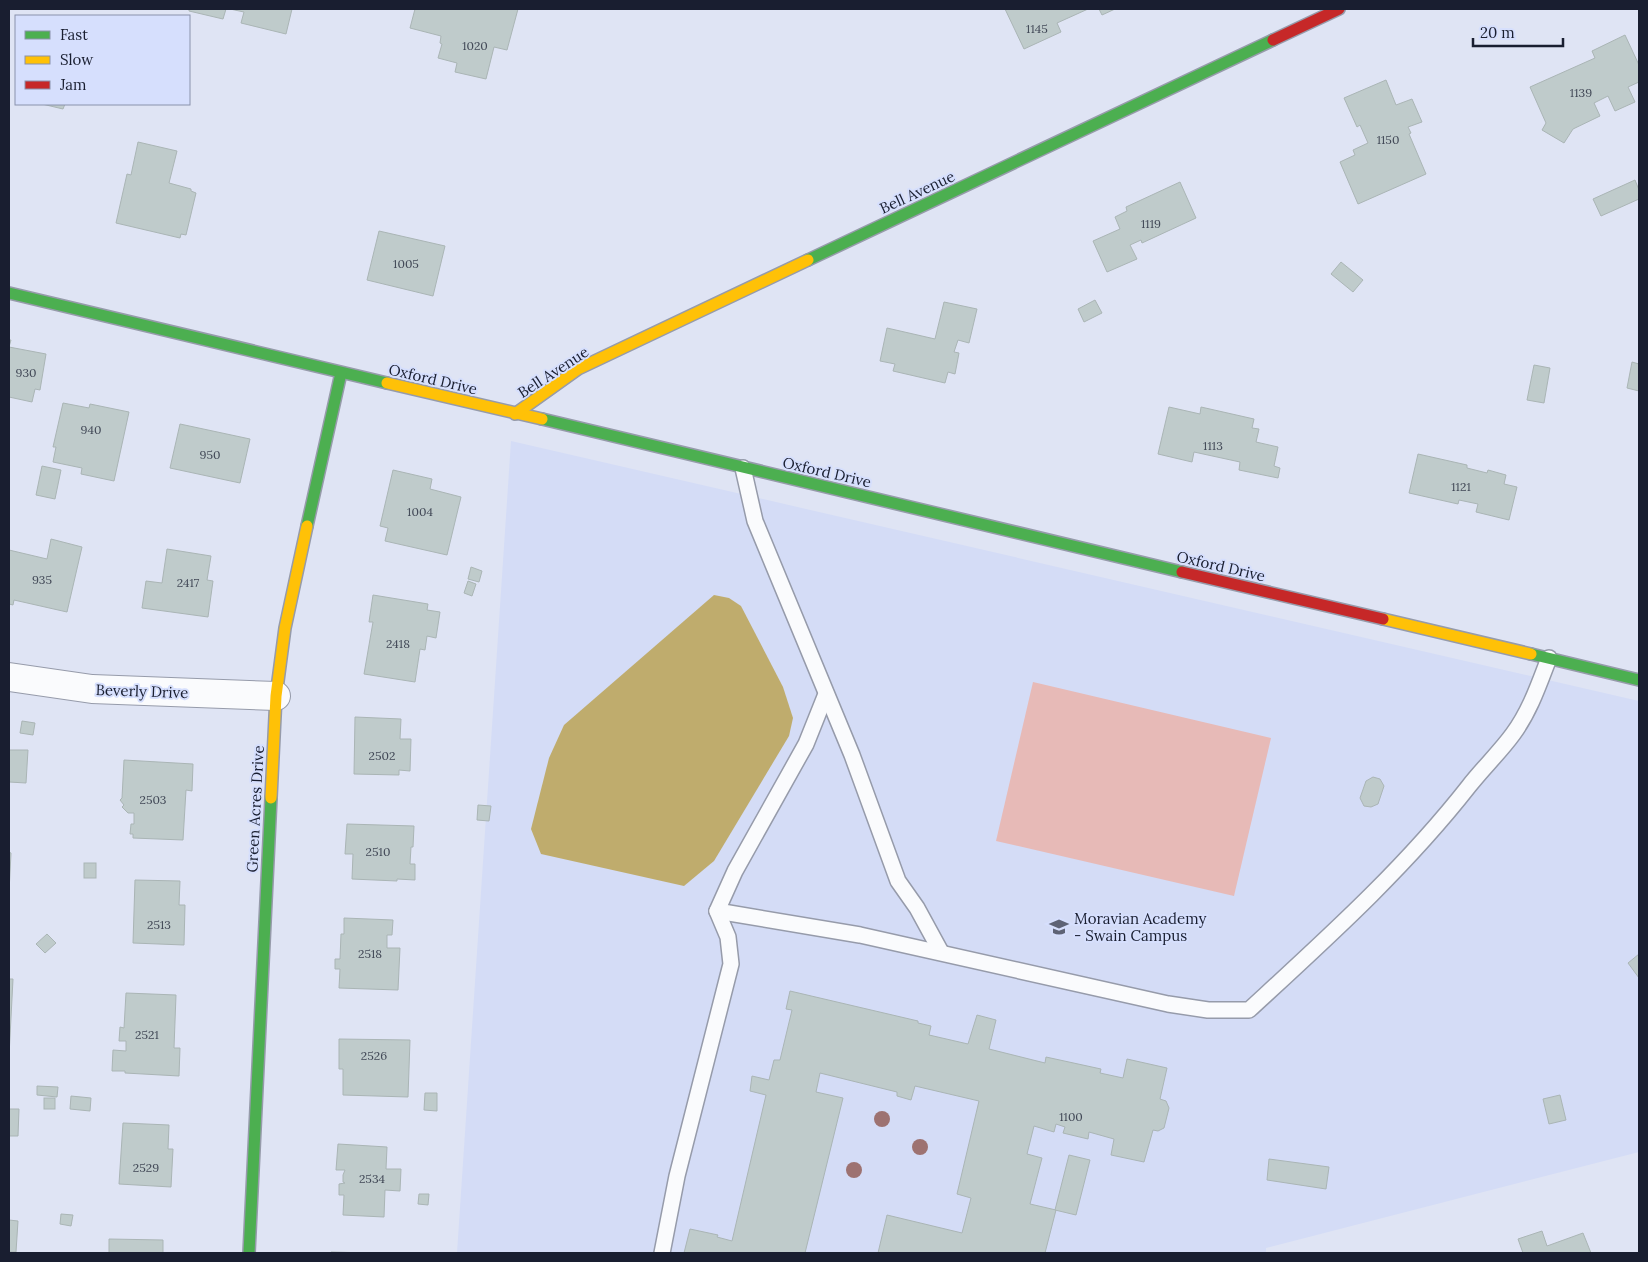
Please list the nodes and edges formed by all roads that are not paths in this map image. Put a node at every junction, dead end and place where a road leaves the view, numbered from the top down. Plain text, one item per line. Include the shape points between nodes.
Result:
1 (1339, 9) edge
2 (9, 293) edge
3 (341, 373) junction
4 (515, 414) junction
5 (743, 468) junction
6 (1549, 658) junction
7 (9, 677) edge
8 (1639, 680) edge
9 (826, 694) junction
10 (276, 696) junction
11 (717, 911) junction
12 (941, 952) junction
13 (249, 1253) edge
14 (662, 1253) edge

1 - 4 street, Bell Avenue via 578,369
2 - 3 street, Oxford Drive
3 - 4 street, Oxford Drive
3 - 10 street, Green Acres Drive via 285,628
4 - 5 street, Oxford Drive
5 - 6 street, Oxford Drive
5 - 9 lane via 755,521
6 - 8 street, Oxford Drive
6 - 12 lane via 1514,733 1455,806 1359,908 1249,1010 1208,1010 1168,1004
7 - 10 street, Beverly Drive via 92,689
9 - 11 lane via 806,744 735,871
9 - 12 lane via 898,881
10 - 13 street, Green Acres Drive
11 - 12 lane
11 - 14 lane via 728,937 731,964 677,1176

